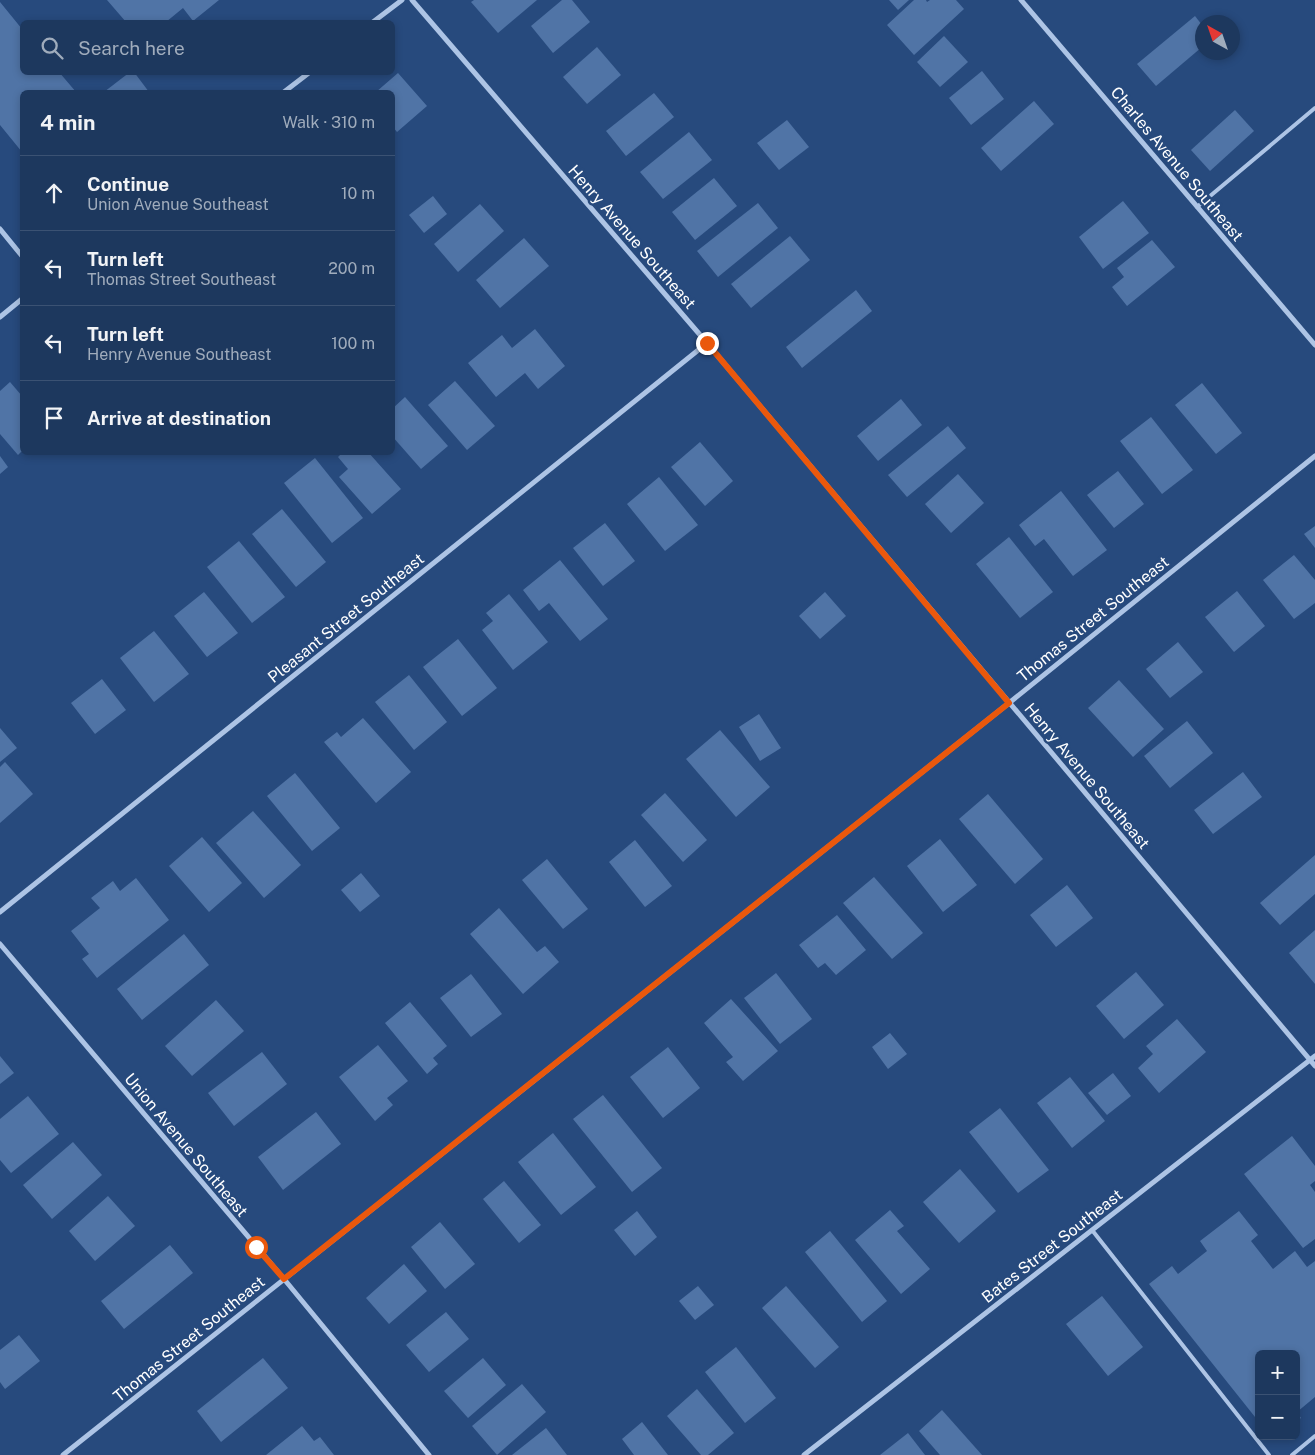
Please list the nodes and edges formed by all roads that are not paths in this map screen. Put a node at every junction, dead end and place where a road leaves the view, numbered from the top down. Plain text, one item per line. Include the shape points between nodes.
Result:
1 (402, 0) edge
2 (412, 0) edge
3 (1021, 0) edge
4 (377, 20) edge
5 (306, 75) edge
6 (287, 90) edge
7 (1315, 108) edge
8 (1197, 207) junction
9 (0, 229) edge
10 (20, 254) edge
11 (20, 301) edge
12 (0, 317) edge
13 (707, 343) junction
14 (1315, 345) edge
15 (1315, 456) edge
16 (1009, 703) junction
17 (0, 912) edge
18 (0, 944) edge
19 (1315, 1056) edge
20 (1310, 1060) junction
21 (1315, 1066) edge
22 (1092, 1230) junction
23 (284, 1279) junction
24 (1315, 1436) edge
25 (64, 1455) edge
26 (429, 1455) edge
27 (804, 1455) edge
28 (1269, 1455) edge
29 (1292, 1455) edge

1 - 4 street
2 - 13 street, Henry Avenue Southeast
3 - 8 street, Charles Avenue Southeast
5 - 6 street
7 - 8 lane
8 - 14 street, Charles Avenue Southeast
9 - 10 street
11 - 12 street
13 - 16 street, Henry Avenue Southeast
13 - 17 street, Pleasant Street Southeast
15 - 16 street, Thomas Street Southeast
16 - 20 street, Henry Avenue Southeast
16 - 23 street, Thomas Street Southeast
18 - 23 street, Union Avenue Southeast
19 - 20 street, Bates Street Southeast
20 - 21 street, Henry Avenue Southeast
20 - 22 street, Bates Street Southeast
22 - 27 street, Bates Street Southeast
22 - 28 lane
23 - 25 street, Thomas Street Southeast
23 - 26 street, Union Avenue Southeast
24 - 29 lane

